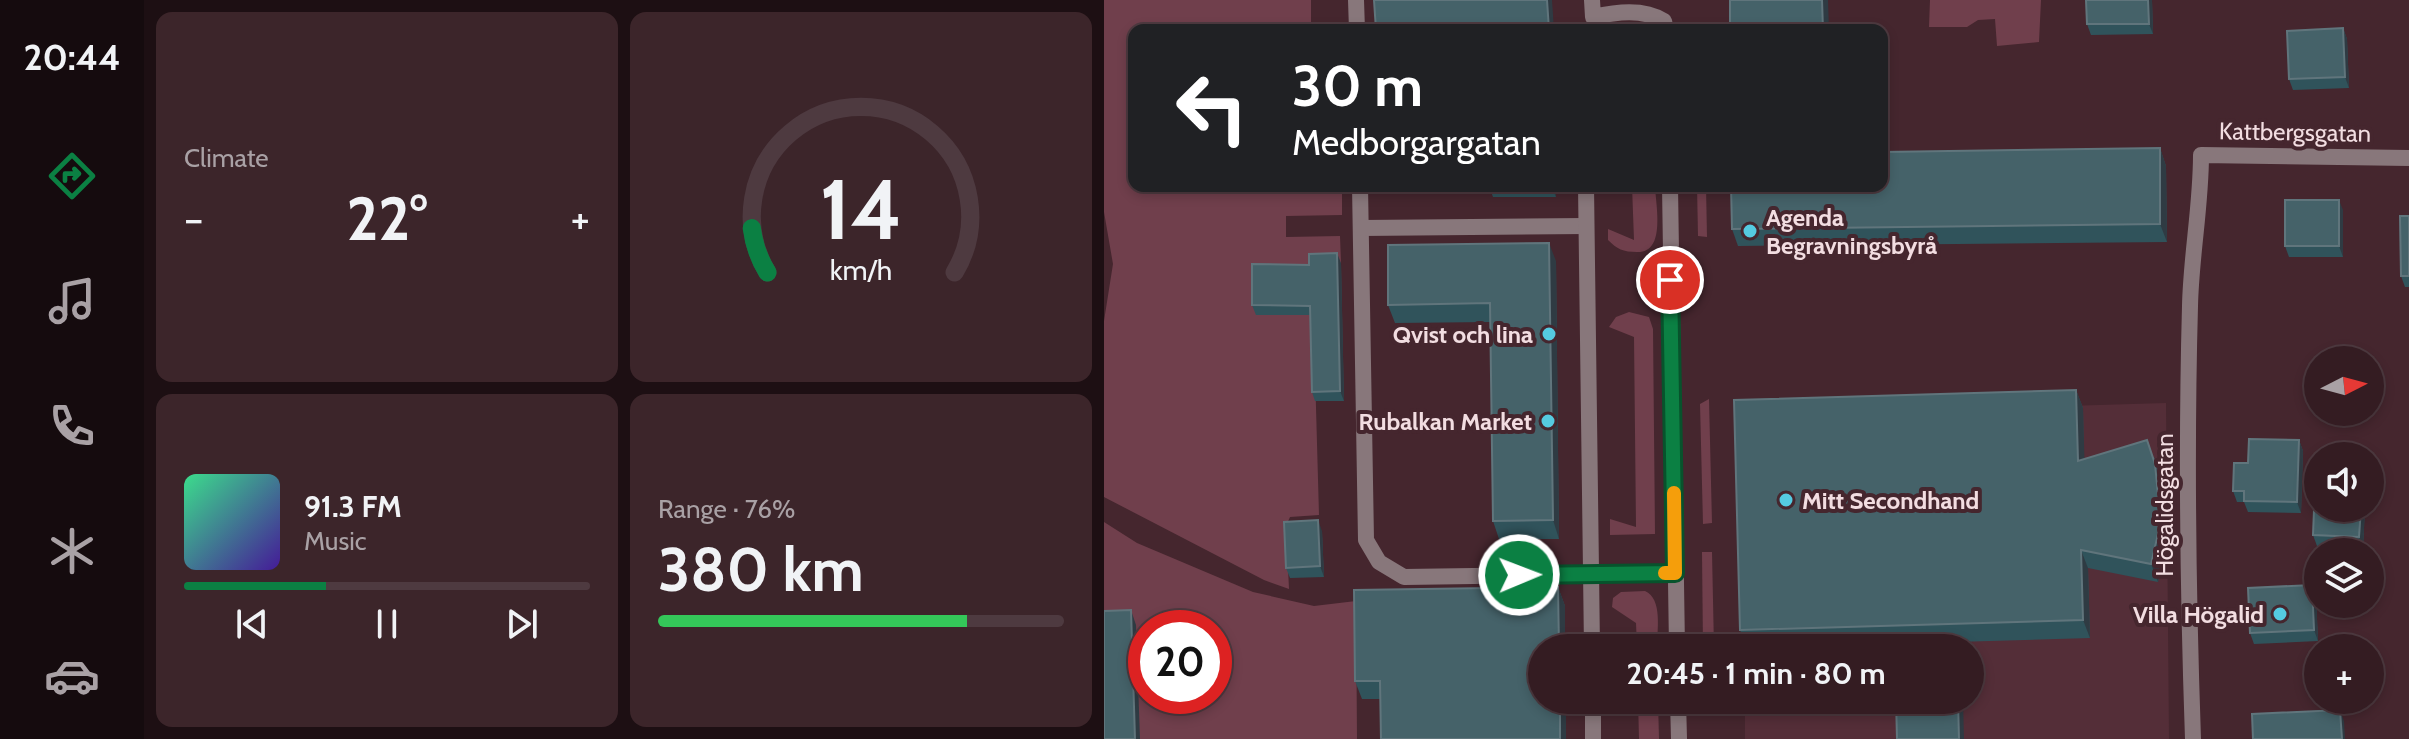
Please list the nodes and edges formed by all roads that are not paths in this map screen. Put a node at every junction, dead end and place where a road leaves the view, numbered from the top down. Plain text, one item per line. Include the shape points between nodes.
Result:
1 (1356, 0) edge
2 (1592, 0) edge
3 (1357, 24) edge
4 (1590, 24) edge
5 (1665, 24) edge
6 (2409, 158) edge
7 (1360, 192) edge
8 (1586, 192) edge
9 (1670, 192) edge
10 (1586, 226) junction
11 (1361, 228) junction
12 (2191, 271) joint
13 (1590, 573) junction
14 (1675, 573) junction
15 (1592, 634) edge
16 (1677, 634) edge
17 (1593, 714) edge
18 (1678, 714) edge
19 (1593, 739) edge
20 (1679, 739) edge
21 (2193, 739) edge

1 - 3 street
2 - 4 street
4 - 5 street via 1612,13 1651,13
6 - 12 street, Kattbergsgatan via 2201,155
7 - 11 street
8 - 10 street
9 - 14 street
10 - 11 street
10 - 13 street
11 - 13 street via 1366,540 1379,562 1404,577
12 - 21 street, Högalidsgatan via 2187,575
13 - 14 street
13 - 15 street
14 - 16 street
17 - 19 street
18 - 20 street

